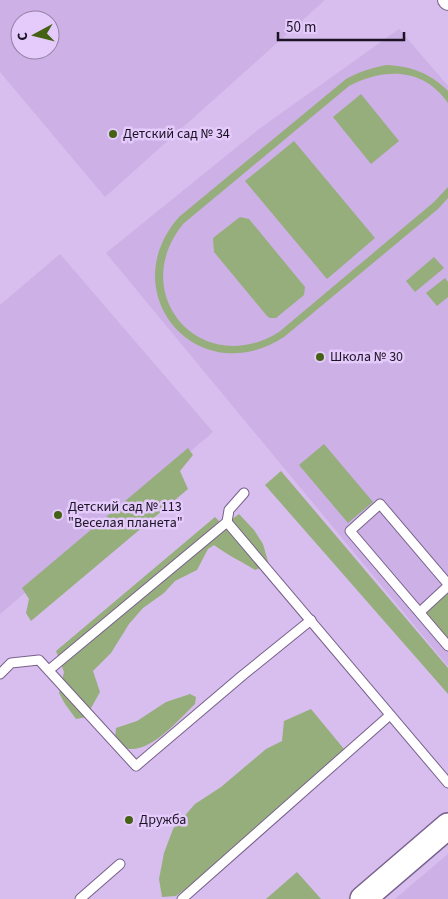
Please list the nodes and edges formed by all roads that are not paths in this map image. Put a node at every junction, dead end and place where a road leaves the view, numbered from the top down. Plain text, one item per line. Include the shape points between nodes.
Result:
1 (244, 493) dead end
2 (227, 522) junction
3 (448, 585) edge
4 (420, 612) junction
5 (311, 620) junction
6 (448, 646) edge
7 (49, 670) junction
8 (0, 674) edge
9 (390, 715) junction
10 (448, 783) edge
11 (448, 826) edge
12 (120, 864) dead end
13 (80, 899) edge
14 (182, 899) edge
15 (363, 899) edge

1 - 2 lane via 229,510
2 - 5 lane
2 - 7 lane
3 - 4 lane
3 - 4 lane via 380,504 350,531
4 - 6 lane
5 - 7 lane via 136,766
5 - 9 lane
7 - 8 lane via 39,660 11,663
9 - 10 lane
9 - 14 lane
11 - 15 main road
12 - 13 lane

